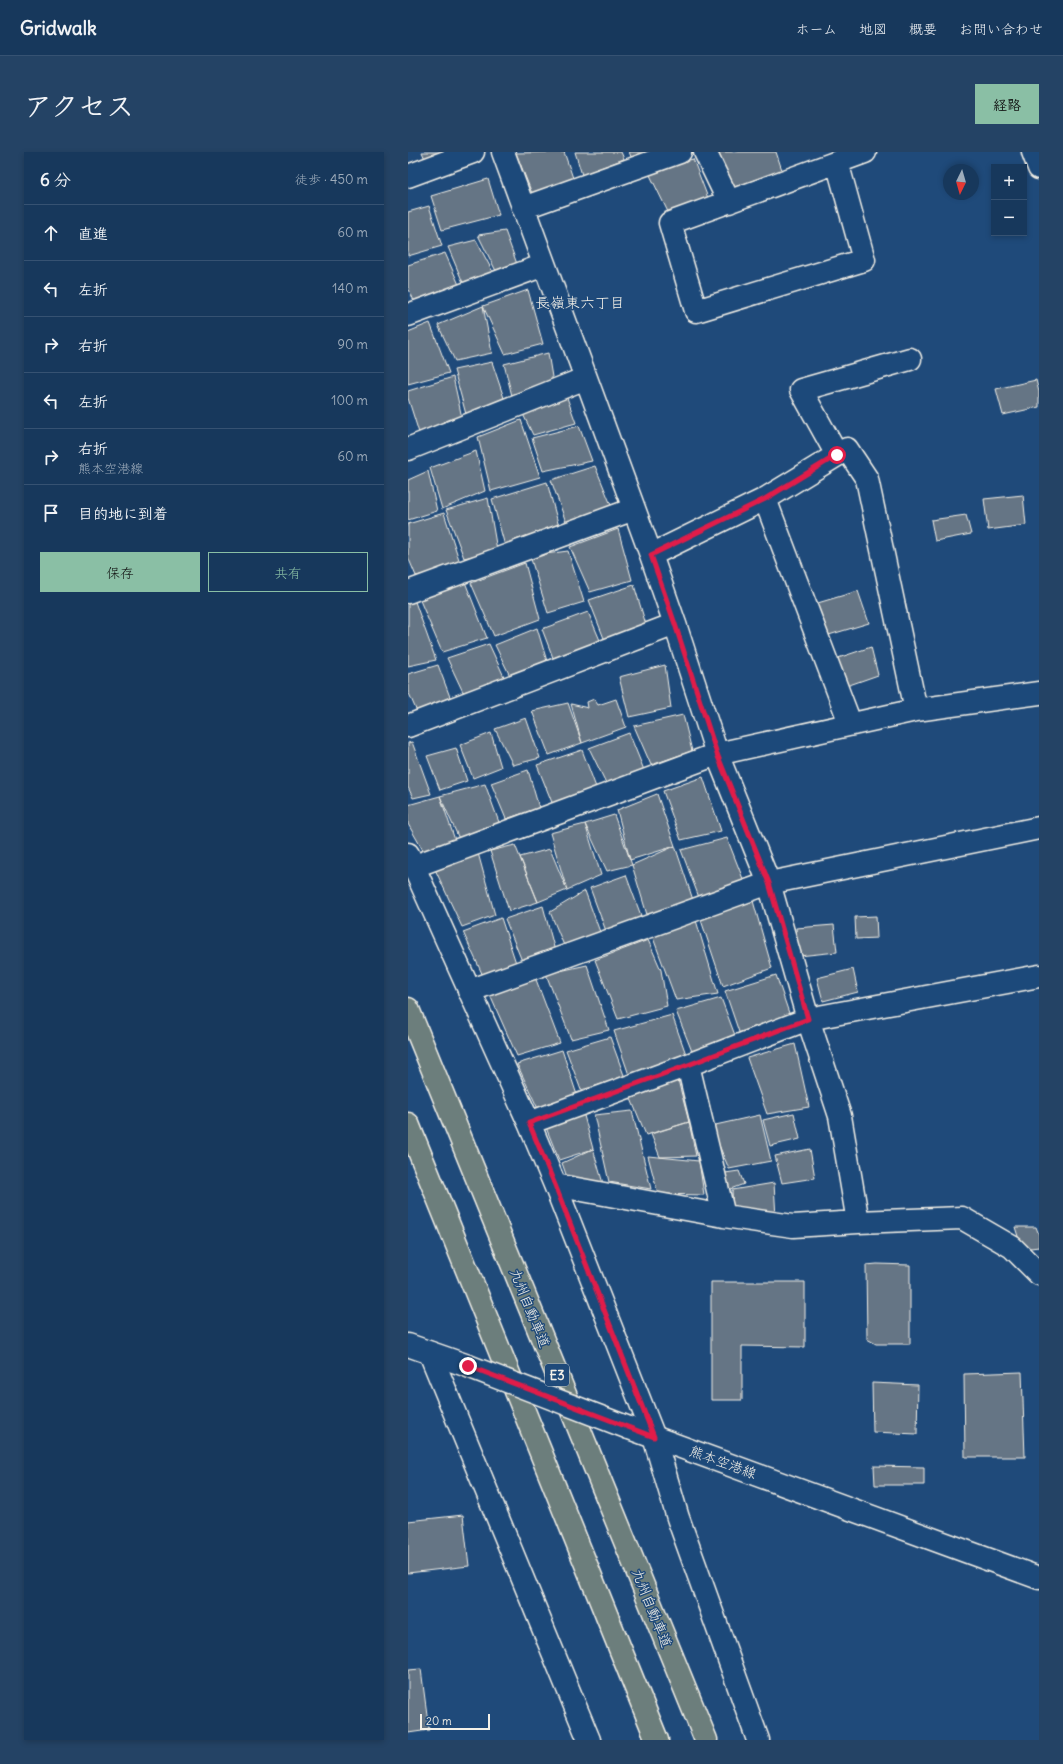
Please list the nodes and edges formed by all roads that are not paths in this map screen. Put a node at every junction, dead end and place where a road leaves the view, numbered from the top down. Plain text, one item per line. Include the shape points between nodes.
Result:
1 (473, 152) edge
2 (502, 152) edge
3 (680, 152) edge
4 (705, 152) edge
5 (866, 152) edge
6 (1033, 152) edge
7 (837, 162) junction
8 (1039, 168) edge
9 (408, 176) edge
10 (729, 202) junction
11 (523, 208) junction
12 (544, 265) junction
13 (408, 315) edge
14 (910, 359) dead end
15 (586, 378) junction
16 (408, 449) edge
17 (837, 455) junction
18 (765, 499) junction
19 (634, 509) junction
20 (651, 555) junction
21 (408, 592) edge
22 (675, 624) junction
23 (1039, 693) edge
24 (916, 710) junction
25 (850, 724) junction
26 (408, 726) edge
27 (717, 754) junction
28 (1039, 828) edge
29 (411, 860) edge
30 (769, 883) junction
31 (1039, 976) edge
32 (469, 991) junction
33 (408, 1009) edge
34 (808, 1019) junction
35 (688, 1065) junction
36 (529, 1123) junction
37 (408, 1124) edge
38 (555, 1185) junction
39 (724, 1216) junction
40 (858, 1222) junction
41 (1039, 1274) edge
42 (408, 1345) edge
43 (430, 1353) junction
44 (654, 1437) junction
45 (1039, 1578) edge
46 (589, 1740) edge
47 (657, 1740) edge
48 (706, 1740) edge
49 (758, 1740) edge

1 - 9 street
2 - 11 street
3 - 11 street
4 - 10 street
5 - 7 street
6 - 8 street
7 - 10 street
7 - 10 street via 864,260 696,311 670,223
11 - 12 street
12 - 13 street
12 - 15 street
14 - 17 street via 801,390
15 - 16 street
15 - 19 street
17 - 18 street
17 - 24 street via 847,449 867,479
18 - 20 street
18 - 25 street
19 - 20 street
19 - 21 street
20 - 22 street
22 - 26 street
22 - 27 street
23 - 24 street
24 - 25 street
25 - 27 street
27 - 29 street
27 - 30 street
28 - 30 street
29 - 32 street
30 - 32 street
30 - 34 street
31 - 34 street
32 - 36 street
33 - 48 highway, 九州自動車道 / E3
34 - 35 street
34 - 40 street via 840,1116
35 - 36 street
35 - 39 street
36 - 38 street
37 - 47 highway
38 - 39 street
38 - 44 street
39 - 40 street via 793,1226
40 - 41 street via 962,1218 1012,1247
42 - 43 street, 熊本空港線
43 - 44 street, 熊本空港線, bridge
43 - 46 street
44 - 45 street, 熊本空港線
44 - 49 street via 678,1518

